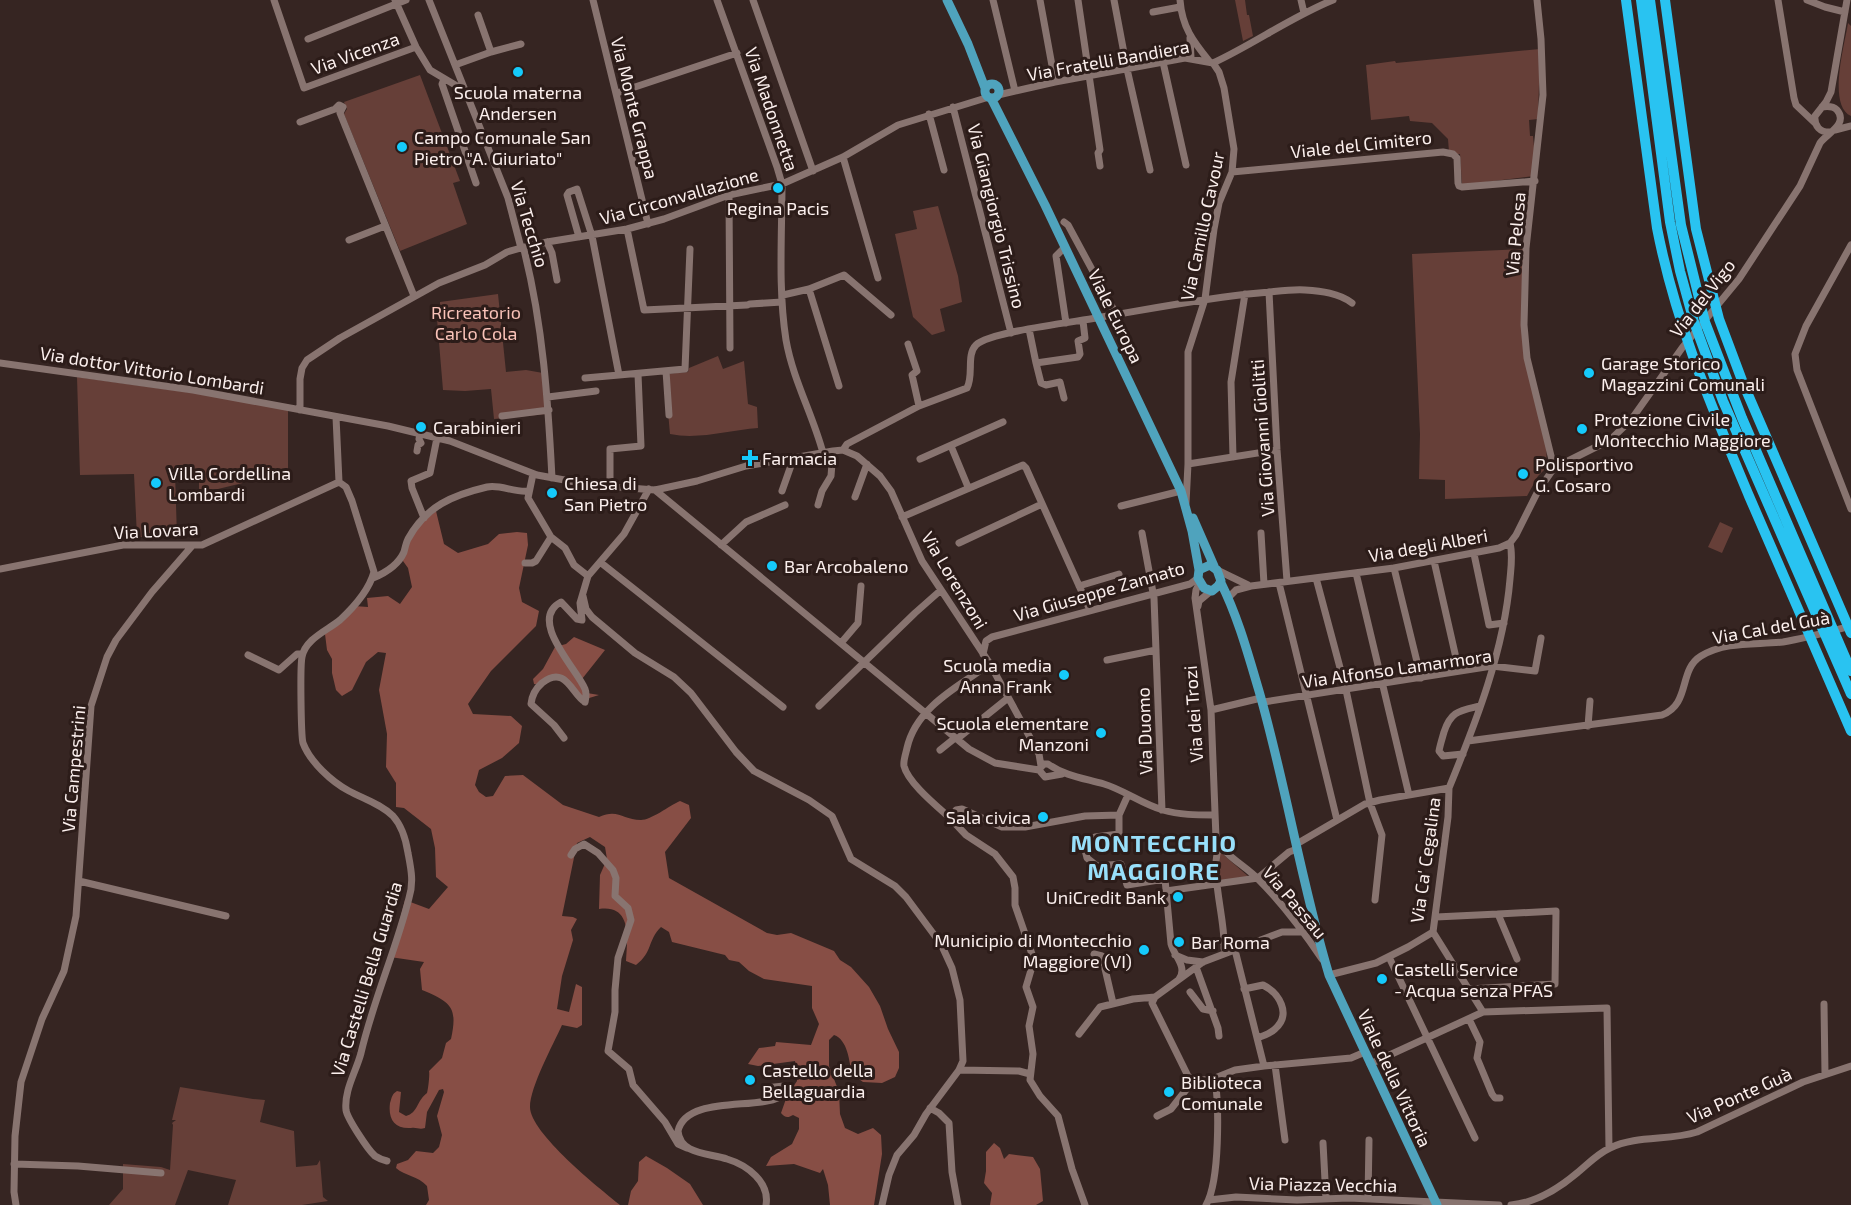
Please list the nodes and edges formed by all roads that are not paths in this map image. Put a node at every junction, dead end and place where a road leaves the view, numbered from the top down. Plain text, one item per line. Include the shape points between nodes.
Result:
1 (274, 0) edge
2 (406, 0) edge
3 (429, 0) edge
4 (593, 0) edge
5 (717, 0) edge
6 (753, 0) edge
7 (947, 0) edge
8 (995, 0) edge
9 (1040, 0) edge
10 (1078, 0) edge
11 (1114, 0) edge
12 (1301, 0) edge
13 (1333, 0) edge
14 (1537, 0) edge
15 (1626, 0) edge
16 (1641, 0) edge
17 (1650, 0) edge
18 (1665, 0) edge
19 (1778, 0) edge
20 (1807, 0) edge
21 (1847, 0) edge
22 (396, 2) edge
23 (1180, 3) edge
24 (1153, 12) dead end
25 (1845, 12) junction
26 (1304, 13) junction
27 (478, 15) dead end
28 (1190, 38) junction
29 (308, 39) dead end
30 (520, 44) dead end
31 (1197, 46) junction
32 (416, 47) junction
33 (491, 52) junction
34 (737, 54) junction
35 (1193, 58) junction
36 (1163, 62) junction
37 (1211, 62) junction
38 (455, 65) junction
39 (1127, 69) junction
40 (1089, 76) junction
41 (444, 79) junction
42 (1055, 82) junction
43 (467, 92) junction
44 (996, 92) junction
45 (1832, 92) junction
46 (617, 93) junction
47 (953, 107) junction
48 (1801, 110) junction
49 (1819, 110) junction
50 (1838, 113) junction
51 (929, 114) junction
52 (300, 122) dead end
53 (1815, 124) junction
54 (1851, 124) edge
55 (1833, 131) junction
56 (1820, 143) junction
57 (843, 158) junction
58 (1185, 165) dead end
59 (1100, 166) dead end
60 (945, 170) dead end
61 (1150, 170) dead end
62 (813, 171) junction
63 (1232, 172) junction
64 (1535, 181) junction
65 (476, 183) dead end
66 (778, 184) junction
67 (729, 195) junction
68 (1064, 222) dead end
69 (648, 224) junction
70 (385, 226) junction
71 (627, 230) junction
72 (592, 236) junction
73 (579, 237) junction
74 (349, 240) dead end
75 (546, 242) junction
76 (1851, 245) edge
77 (1065, 247) junction
78 (521, 248) junction
79 (690, 249) dead end
80 (878, 278) dead end
81 (558, 280) dead end
82 (809, 289) junction
83 (1269, 292) junction
84 (1245, 294) junction
85 (414, 296) junction
86 (782, 298) junction
87 (1205, 299) junction
88 (1352, 303) dead end
89 (728, 306) junction
90 (686, 307) junction
91 (1116, 314) junction
92 (891, 315) dead end
93 (1099, 318) junction
94 (1083, 321) junction
95 (1066, 323) junction
96 (1029, 329) junction
97 (1011, 333) junction
98 (908, 344) dead end
99 (730, 348) dead end
100 (0, 363) edge
101 (1036, 363) junction
102 (666, 371) junction
103 (638, 374) junction
104 (619, 375) junction
105 (585, 378) dead end
106 (839, 386) dead end
107 (596, 391) dead end
108 (548, 397) junction
109 (1064, 398) dead end
110 (919, 406) junction
111 (300, 410) junction
112 (549, 410) junction
113 (669, 415) dead end
114 (502, 416) dead end
115 (336, 417) junction
116 (1003, 422) dead end
117 (437, 438) junction
118 (951, 446) junction
119 (845, 447) junction
120 (1277, 450) junction
121 (833, 451) junction
122 (823, 453) junction
123 (794, 457) junction
124 (1233, 457) junction
125 (920, 459) dead end
126 (867, 464) junction
127 (1188, 464) junction
128 (1554, 468) junction
129 (533, 474) junction
130 (552, 478) junction
131 (339, 482) junction
132 (610, 486) junction
133 (968, 487) junction
134 (652, 489) junction
135 (529, 491) junction
136 (782, 491) dead end
137 (1181, 491) junction
138 (855, 497) dead end
139 (1849, 497) edge
140 (1042, 504) junction
141 (785, 505) dead end
142 (818, 505) dead end
143 (1186, 505) junction
144 (1121, 506) dead end
145 (1851, 508) edge
146 (902, 517) junction
147 (424, 518) junction
148 (1262, 533) dead end
149 (1142, 534) dead end
150 (551, 537) junction
151 (959, 543) dead end
152 (1510, 543) junction
153 (721, 545) junction
154 (192, 546) junction
155 (1474, 554) junction
156 (1434, 561) junction
157 (600, 562) junction
158 (525, 563) dead end
159 (1216, 568) junction
160 (1394, 568) junction
161 (0, 569) edge
162 (1356, 573) junction
163 (1119, 574) dead end
164 (588, 576) junction
165 (1199, 576) junction
166 (372, 578) junction
167 (1234, 578) junction
168 (1316, 578) junction
169 (1221, 582) junction
170 (1283, 582) junction
171 (1264, 584) junction
172 (861, 586) dead end
173 (1079, 586) junction
174 (1251, 586) junction
175 (941, 590) junction
176 (1212, 591) junction
177 (1153, 594) junction
178 (583, 596) junction
179 (1229, 601) junction
180 (1090, 610) junction
181 (1198, 612) junction
182 (1504, 623) junction
183 (1851, 626) edge
184 (1851, 633) edge
185 (970, 634) junction
186 (1541, 638) dead end
187 (986, 640) junction
188 (841, 643) junction
189 (1156, 650) junction
190 (302, 654) junction
191 (983, 654) junction
192 (248, 655) dead end
193 (1107, 660) dead end
194 (864, 662) junction
195 (990, 664) junction
196 (1492, 666) junction
197 (1459, 671) junction
198 (1851, 671) edge
199 (1421, 678) junction
200 (1381, 682) junction
201 (1346, 690) junction
202 (1851, 694) edge
203 (1308, 696) junction
204 (1008, 698) junction
205 (1263, 700) junction
206 (1590, 701) dead end
207 (783, 706) dead end
208 (819, 706) dead end
209 (1480, 706) junction
210 (1211, 710) junction
211 (925, 713) junction
212 (1588, 726) junction
213 (1851, 730) edge
214 (564, 738) dead end
215 (956, 738) junction
216 (1468, 741) junction
217 (940, 750) dead end
218 (1463, 754) junction
219 (1040, 768) junction
220 (1051, 773) junction
221 (1449, 789) junction
222 (1128, 795) junction
223 (1409, 795) junction
224 (1370, 803) junction
225 (1162, 810) junction
226 (1119, 815) junction
227 (1214, 815) junction
228 (950, 818) junction
229 (1337, 820) junction
230 (1220, 845) junction
231 (1299, 846) junction
232 (571, 855) dead end
233 (1258, 878) junction
234 (79, 881) junction
235 (1217, 884) junction
236 (1166, 891) junction
237 (1375, 900) dead end
238 (1498, 914) junction
239 (226, 916) dead end
240 (1291, 917) junction
241 (1436, 917) junction
242 (1282, 932) junction
243 (1303, 932) junction
244 (1433, 932) junction
245 (1224, 944) junction
246 (1235, 950) junction
247 (1094, 954) dead end
248 (1175, 955) junction
249 (1220, 955) junction
250 (1389, 957) junction
251 (1517, 958) dead end
252 (1326, 964) junction
253 (1200, 965) junction
254 (1329, 975) junction
255 (1179, 979) junction
256 (1244, 989) junction
257 (1469, 989) junction
258 (1190, 992) dead end
259 (1155, 997) junction
260 (1113, 1004) junction
261 (1824, 1004) dead end
262 (1212, 1011) junction
263 (1483, 1012) junction
264 (1469, 1019) junction
265 (1078, 1034) dead end
266 (1219, 1036) dead end
267 (1257, 1038) junction
268 (1428, 1038) junction
269 (1365, 1053) junction
270 (1370, 1064) junction
271 (1275, 1065) junction
272 (1264, 1066) junction
273 (1851, 1066) edge
274 (959, 1070) junction
275 (1030, 1074) junction
276 (1825, 1074) junction
277 (1215, 1078) junction
278 (1197, 1081) junction
279 (765, 1088) dead end
280 (1500, 1098) dead end
281 (930, 1108) junction
282 (1157, 1116) dead end
283 (1475, 1138) dead end
284 (1285, 1140) dead end
285 (1370, 1140) dead end
286 (1323, 1143) dead end
287 (687, 1148) junction
288 (1609, 1148) junction
289 (387, 1161) dead end
290 (14, 1164) junction
291 (162, 1173) dead end
292 (1326, 1199) junction
293 (1368, 1199) junction
294 (1207, 1202) edge
295 (1390, 1203) edge
296 (1436, 1203) edge
297 (1522, 1204) edge
298 (16, 1205) edge
299 (766, 1205) edge
300 (882, 1205) edge
301 (958, 1205) edge
302 (1085, 1205) edge
303 (1500, 1205) edge
304 (1511, 1205) edge

1 - 32 street, Via Vicenza via 304,88
2 - 22 street
3 - 38 street, Via Tecchio
4 - 46 street, Via Monte Grappa
5 - 34 street, Via Madonnetta
6 - 62 street
7 - 44 main road, Viale Europa
8 - 44 street
9 - 42 street
10 - 40 street
11 - 39 street
12 - 26 street
13 - 26 street
14 - 64 street, Via Pelosa via 1543,95
15 - 213 highway via 1657,228 1682,329
16 - 202 highway via 1670,222 1691,314 1716,383
17 - 198 highway via 1681,225 1702,311 1727,384
18 - 184 highway via 1696,229 1719,319
19 - 48 street via 1794,98
20 - 25 street
21 - 25 street
22 - 29 street
22 - 32 street
23 - 24 street
23 - 28 street
25 - 45 street
26 - 37 street
27 - 33 street
28 - 31 street, Via Camillo Cavour
28 - 35 street
30 - 33 street
31 - 35 street
31 - 37 street, Via Camillo Cavour
32 - 41 street via 430,70
33 - 38 street
34 - 46 street
34 - 66 street, Via Madonnetta
35 - 36 street, Via Fratelli Bandiera
35 - 37 street, Via Fratelli Bandiera
36 - 39 street, Via Fratelli Bandiera
36 - 58 street
37 - 63 street, Via Camillo Cavour via 1222,80 1230,115
38 - 43 street, Via Tecchio
39 - 40 street, Via Fratelli Bandiera
39 - 61 street
40 - 42 street, Via Fratelli Bandiera
40 - 59 street
41 - 43 street
41 - 65 street via 442,84
42 - 44 street, Via Fratelli Bandiera
43 - 78 street, Via Tecchio via 508,198
44 - 47 street, Via Circonvallazione
44 - 77 main road, Viale Europa via 1014,142
45 - 49 street
45 - 50 street
46 - 69 street, Via Monte Grappa
47 - 51 street, Via Circonvallazione
47 - 97 street, Via Giangiorgio Trissino
48 - 49 street
48 - 53 street
49 - 50 street via 1831,106
49 - 53 street
50 - 54 street
50 - 55 street via 1840,123
51 - 57 street, Via Circonvallazione via 898,125
51 - 60 street
52 - 70 street via 339,105 343,107 340,113
53 - 55 street via 1822,131
53 - 56 street
54 - 55 street
55 - 56 street, Via del Vigo
56 - 128 street, Via del Vigo via 1800,186 1739,279 1682,348 1631,420 1598,447
57 - 62 street, Via Circonvallazione
57 - 80 street
62 - 66 street, Via Circonvallazione
63 - 64 street, Viale del Cimitero via 1443,152 1457,158 1458,183 1462,188
63 - 87 street, Via Camillo Cavour via 1219,203
64 - 128 street, Via Pelosa via 1526,248 1524,325 1527,358
66 - 67 street, Via Circonvallazione
66 - 86 street, Via Madonnetta
67 - 69 street, Via Circonvallazione
67 - 89 street
68 - 91 street
69 - 71 street, Via Circonvallazione
70 - 74 street
70 - 85 street
71 - 72 street, Via Circonvallazione
71 - 90 street via 644,310
72 - 73 street, Via Circonvallazione
72 - 73 street, Via Circonvallazione via 577,189 567,195
72 - 104 street
73 - 75 street, Via Circonvallazione
75 - 78 street, Via Circonvallazione
75 - 81 street
76 - 139 street via 1806,326 1795,354 1797,370
77 - 93 main road, Viale Europa
77 - 95 street via 1056,256
78 - 85 street, Via Circonvallazione
78 - 108 street, Via Tecchio via 533,287
79 - 90 street
82 - 86 street
82 - 92 street via 844,275
82 - 106 street
83 - 84 street
83 - 88 street via 1304,290 1344,297
83 - 120 street, Via Giovanni Giolitti
84 - 87 street
84 - 124 street via 1231,382
85 - 111 street, Via Circonvallazione via 307,360 300,379
86 - 89 street
86 - 122 street, Via Madonnetta via 786,341
87 - 91 street
87 - 127 street, Via Camillo Cavour via 1188,352
89 - 90 street
89 - 99 street
90 - 102 street via 685,369
91 - 93 street
93 - 94 street
93 - 137 main road, Viale Europa
94 - 95 street
94 - 101 street via 1085,338 1078,341 1079,356
95 - 96 street
96 - 97 street
96 - 101 street
97 - 110 street via 976,345 971,353 968,388
98 - 110 street via 917,371 912,375
100 - 111 street, Via dottor Vittorio Lombardi via 184,388
101 - 109 street via 1041,383 1060,382
102 - 103 street
102 - 113 street
103 - 104 street
103 - 132 street via 640,446 610,449
104 - 105 street
107 - 108 street
108 - 112 street, Via Tecchio
110 - 119 street
111 - 115 street, Via dottor Vittorio Lombardi
112 - 114 street
112 - 130 street, Via Tecchio
115 - 117 street, Via dottor Vittorio Lombardi via 388,426 418,442
115 - 131 street
116 - 118 street
117 - 129 street, Via dottor Vittorio Lombardi
117 - 147 street via 430,473 411,480
118 - 125 street
118 - 133 street
119 - 121 street, Via dottor Vittorio Lombardi
119 - 126 street, Via Lorenzoni
120 - 124 street
120 - 170 street, Via Giovanni Giolitti
121 - 122 street, Via dottor Vittorio Lombardi
121 - 142 street via 831,476
122 - 123 street, Via dottor Vittorio Lombardi
123 - 134 street, Via dottor Vittorio Lombardi
123 - 136 street
124 - 127 street
126 - 138 street
126 - 146 street, Via Lorenzoni via 891,492
127 - 143 street, Via Camillo Cavour
128 - 152 street, Via degli Alberi
129 - 130 street, Via dottor Vittorio Lombardi
129 - 135 street
130 - 132 street, Via dottor Vittorio Lombardi
131 - 154 street, Via Lovara via 213,541
131 - 166 street via 352,501 373,566
132 - 134 street, Via dottor Vittorio Lombardi
133 - 140 street via 1023,465
133 - 146 street
134 - 153 street
134 - 157 street via 624,534
135 - 147 street via 490,486 450,497
135 - 150 street via 528,498
137 - 143 main road, Viale Europa
137 - 144 street
139 - 145 street
140 - 151 street
140 - 173 street
141 - 153 street via 746,522
143 - 159 main road, Viale Europa
143 - 165 main road, Viale Europa
146 - 175 street, Via Lorenzoni via 922,561
147 - 166 street via 392,568
148 - 171 street
149 - 177 street, Via Duomo
150 - 158 street via 536,561
150 - 164 street
152 - 155 street, Via degli Alberi
152 - 182 street
153 - 188 street
154 - 161 street, Via Lovara via 123,545
154 - 234 street, Via Campestrini via 116,640 98,684 88,725
155 - 156 street, Via degli Alberi
155 - 182 street via 1489,625
156 - 160 street, Via degli Alberi
156 - 197 street
157 - 164 street
157 - 207 street
159 - 165 main road via 1205,566
159 - 167 street
159 - 169 main road, Viale Europa
160 - 162 street, Via degli Alberi
160 - 199 street
162 - 168 street, Via degli Alberi
162 - 200 street
163 - 173 street
164 - 178 street
165 - 176 main road via 1204,588
165 - 177 street, Via Giuseppe Zannato via 1190,584
165 - 181 street, Via dei Trozi via 1195,598
166 - 190 street via 354,605 314,638
167 - 169 street
167 - 174 street
168 - 170 street, Via degli Alberi
168 - 201 street
169 - 176 main road
169 - 179 main road, Viale Europa
170 - 171 street, Via degli Alberi
170 - 203 street, Via Giovanni Giolitti
171 - 174 street, Via degli Alberi
172 - 188 street via 858,623
173 - 180 street
174 - 179 street, Via degli Alberi via 1236,590
175 - 185 street, Via Lorenzoni
175 - 194 street
176 - 179 main road
176 - 181 street via 1198,601
177 - 180 street, Via Giuseppe Zannato
177 - 189 street, Via Duomo
178 - 214 street via 579,608 581,621 561,602 548,623 562,656 585,689 585,702 561,679 550,678 532,695 531,704
178 - 274 street via 592,617 691,693 754,771 826,811 837,825 851,859 906,897 941,944 952,968 960,1000 963,1061
179 - 205 main road, Viale Europa
180 - 187 street, Via Giuseppe Zannato
181 - 210 street, Via dei Trozi
182 - 196 street
183 - 212 street, Via Cal del Guà via 1782,642 1738,645 1710,652 1690,667 1680,699 1667,713
185 - 187 street
185 - 191 street, Via Lorenzoni
186 - 196 street, Via Alfonso Lamarmora via 1535,671
187 - 191 street
188 - 194 street
189 - 193 street
189 - 225 street, Via Duomo
190 - 192 street via 279,670
190 - 289 street, Via Castelli Bella Guardia via 303,742 334,781 393,816 403,833 412,875 400,933 364,1034 346,1105 349,1119 367,1146
191 - 195 street, Via Lorenzoni
194 - 208 street
194 - 211 street
195 - 204 street, Via Lorenzoni
195 - 211 street
196 - 197 street, Via Alfonso Lamarmora
196 - 209 street
197 - 199 street, Via Alfonso Lamarmora
199 - 200 street, Via Alfonso Lamarmora
200 - 201 street, Via Alfonso Lamarmora
200 - 223 street
201 - 203 street, Via Alfonso Lamarmora
201 - 224 street
203 - 205 street, Via Alfonso Lamarmora
203 - 229 street, Via Giovanni Giolitti
204 - 215 street
204 - 219 street, Via Lorenzoni via 1039,754
205 - 210 street, Via Alfonso Lamarmora
205 - 231 main road, Viale Europa
206 - 212 street
209 - 216 street
209 - 218 street via 1451,716 1440,745 1443,756
210 - 227 street, Via dei Trozi
211 - 215 street
211 - 228 street via 911,734 904,766 925,796
212 - 216 street, Via Cal del Guà
215 - 217 street
215 - 219 street via 995,763
216 - 218 street
218 - 221 street
219 - 220 street via 1042,776
219 - 220 street via 1048,764
220 - 222 street via 1104,784
221 - 223 street
221 - 241 street, Via Ca' Cegalina
222 - 225 street
222 - 226 street
223 - 224 street
224 - 229 street
224 - 237 street via 1382,835
225 - 227 street
226 - 228 street via 1085,816 1025,827 1002,827 962,809
226 - 236 street via 1120,833 1095,837 1085,850 1087,858 1096,866 1122,864 1127,885 1164,879
227 - 230 street
228 - 275 street via 966,835 998,857 1015,884 1015,905 1034,960 1026,987 1033,1007 1029,1026 1033,1054
229 - 231 street
230 - 233 street, Via Passau
230 - 235 street via 1216,851
231 - 233 street
231 - 252 main road, Viale Europa
232 - 287 street via 584,844 598,853 615,875 615,897 628,906 631,914 631,925 618,958 615,1021 608,1051 628,1069 633,1085 665,1122 678,1144
233 - 235 street
233 - 240 street, Via Passau
234 - 239 street
234 - 290 street, Via Campestrini via 70,951 21,1082
235 - 236 street
235 - 245 street
236 - 248 street via 1170,944
238 - 241 street
238 - 251 street
238 - 257 street via 1556,911 1555,984
240 - 242 street
240 - 243 street, Via Passau
241 - 244 street, Via Ca' Cegalina
242 - 243 street
242 - 246 street
243 - 252 street, Via Passau
244 - 250 street, Via Ca' Cegalina
244 - 257 street
245 - 246 street
245 - 249 street
246 - 249 street
246 - 256 street
247 - 260 street via 1102,956
248 - 253 street
248 - 255 street via 1184,972
249 - 253 street
250 - 254 street, Via Ca' Cegalina
250 - 268 street
252 - 254 main road, Viale della Vittoria
253 - 255 street
253 - 262 street
254 - 269 main road, Viale della Vittoria
255 - 259 street
256 - 267 street
256 - 267 street via 1263,985 1276,993 1281,1002 1278,1026
257 - 263 street
258 - 262 street via 1203,1009
259 - 260 street
259 - 278 street via 1152,1003 1167,1037 1188,1076
260 - 265 street via 1100,1007
261 - 276 street
262 - 266 street
263 - 264 street
263 - 288 street via 1607,1008
264 - 268 street
264 - 280 street via 1480,1042 1477,1058 1492,1094
267 - 272 street
268 - 270 street
268 - 283 street
269 - 270 main road, Viale della Vittoria
269 - 271 street via 1351,1058
270 - 296 main road, Viale della Vittoria
271 - 272 street
271 - 284 street
272 - 277 street via 1235,1070
273 - 276 street, Via Ponte Guà
274 - 275 street
274 - 281 street
275 - 302 street via 1036,1090 1058,1116
276 - 288 street, Via Ponte Guà via 1684,1136 1633,1141
277 - 278 street
277 - 294 street via 1215,1179
278 - 282 street via 1171,1109
279 - 287 street via 784,1086 784,1094 770,1100 724,1104 687,1116 678,1131
281 - 300 street via 896,1158
281 - 301 street via 949,1123
285 - 293 street
286 - 292 street
287 - 299 street via 729,1159 755,1175 765,1188
288 - 297 street, Via Ponte Guà via 1554,1190
290 - 291 street
290 - 298 street, Via Campestrini
292 - 293 street, Via Piazza Vecchia
292 - 294 street, Via Piazza Vecchia via 1236,1197
293 - 295 street, Via Piazza Vecchia
295 - 296 street, Via Piazza Vecchia
296 - 303 street
297 - 304 street, Via Ponte Guà

